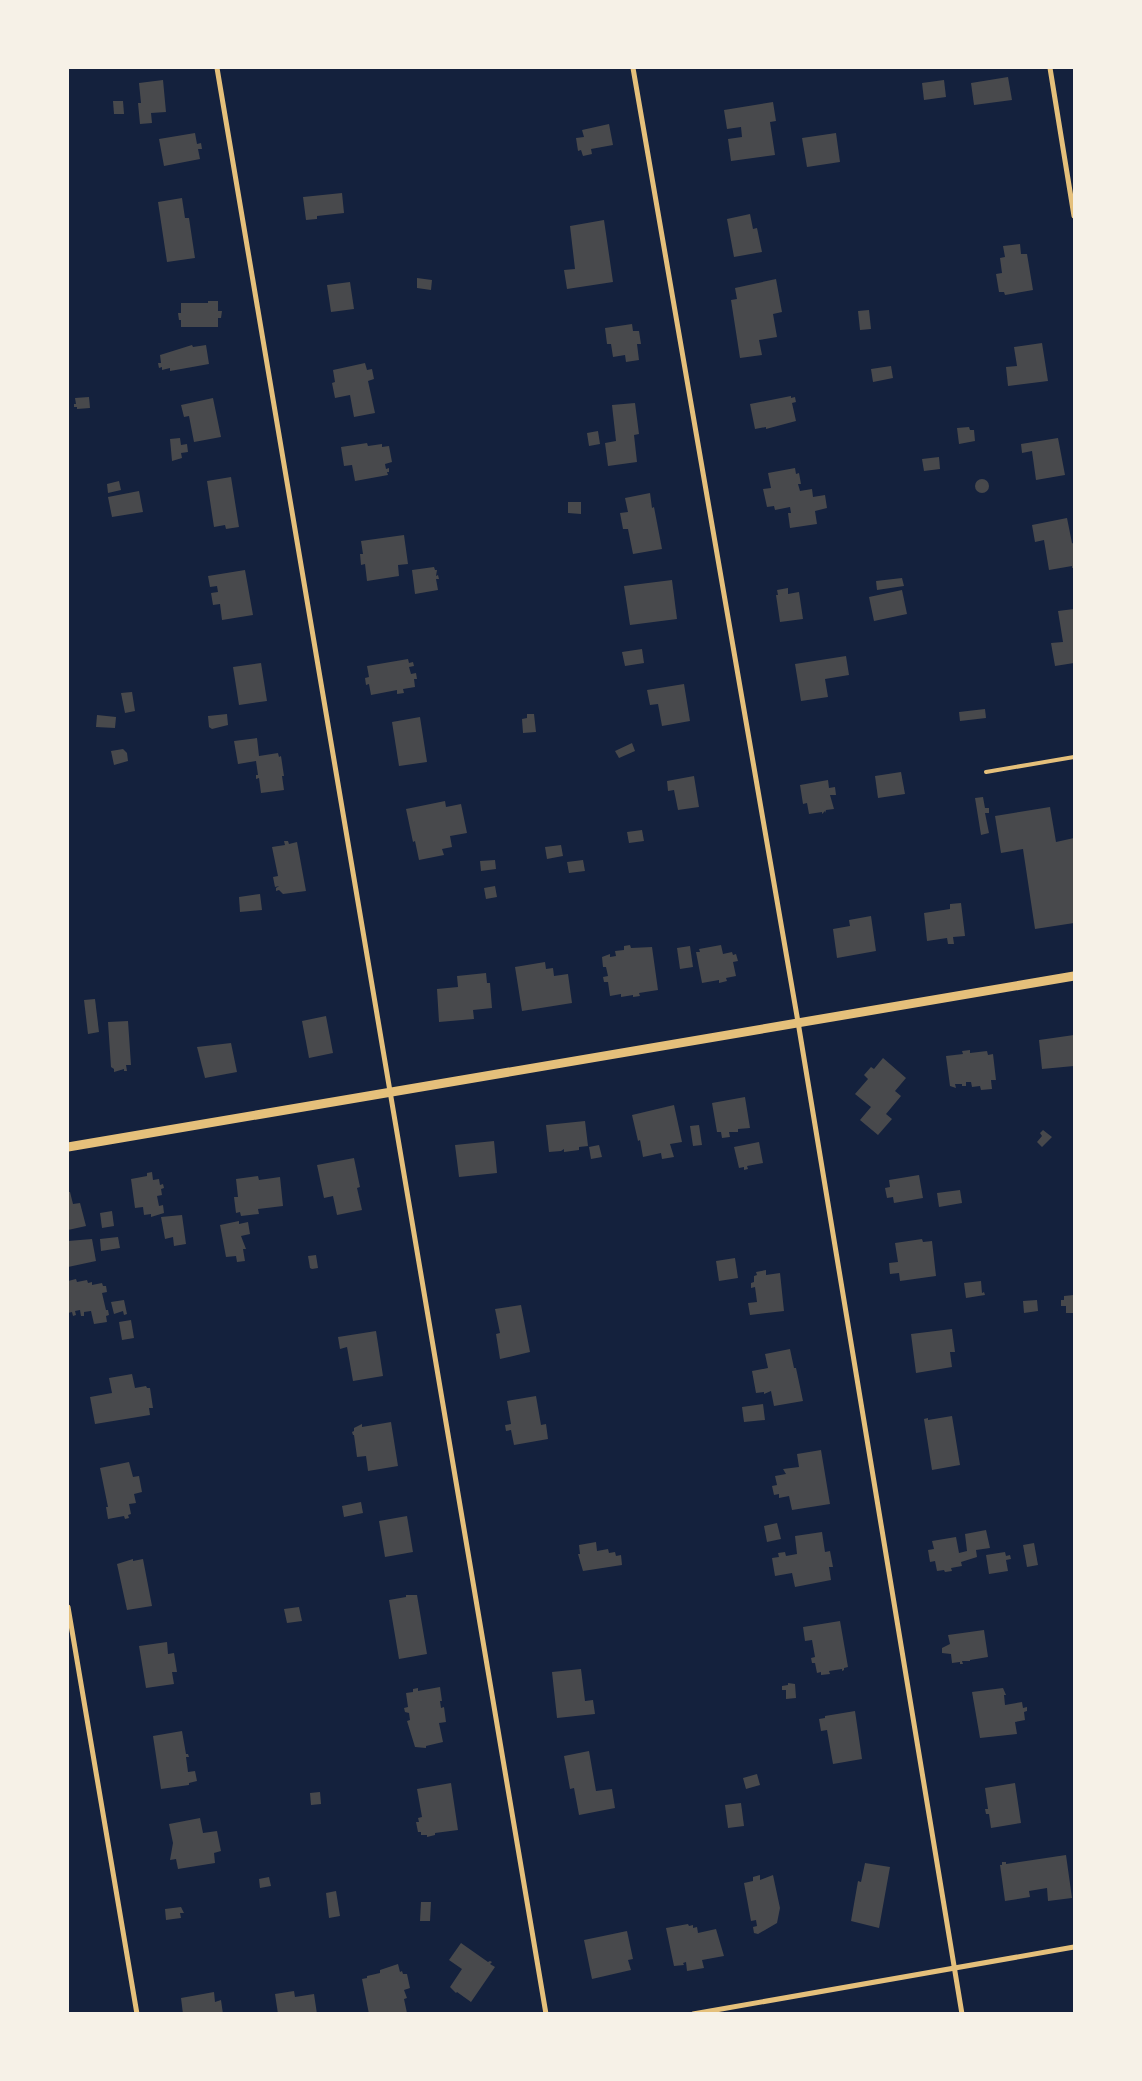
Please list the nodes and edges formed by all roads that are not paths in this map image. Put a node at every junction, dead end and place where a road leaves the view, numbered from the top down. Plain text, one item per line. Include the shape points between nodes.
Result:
1 (217, 68) edge
2 (633, 68) edge
3 (1050, 68) edge
4 (1074, 216) edge
5 (1074, 756) edge
6 (986, 772) dead end
7 (1074, 976) edge
8 (798, 1022) junction
9 (391, 1092) junction
10 (68, 1147) edge
11 (68, 1607) edge
12 (1074, 1947) edge
13 (954, 1967) junction
14 (137, 2014) edge
15 (546, 2014) edge
16 (694, 2014) edge
17 (962, 2014) edge

1 - 9 street
2 - 8 street
3 - 4 street
5 - 6 lane
7 - 8 street
8 - 9 street
8 - 13 street
9 - 10 street
9 - 15 street
11 - 14 street
12 - 13 street
13 - 16 street
13 - 17 street

